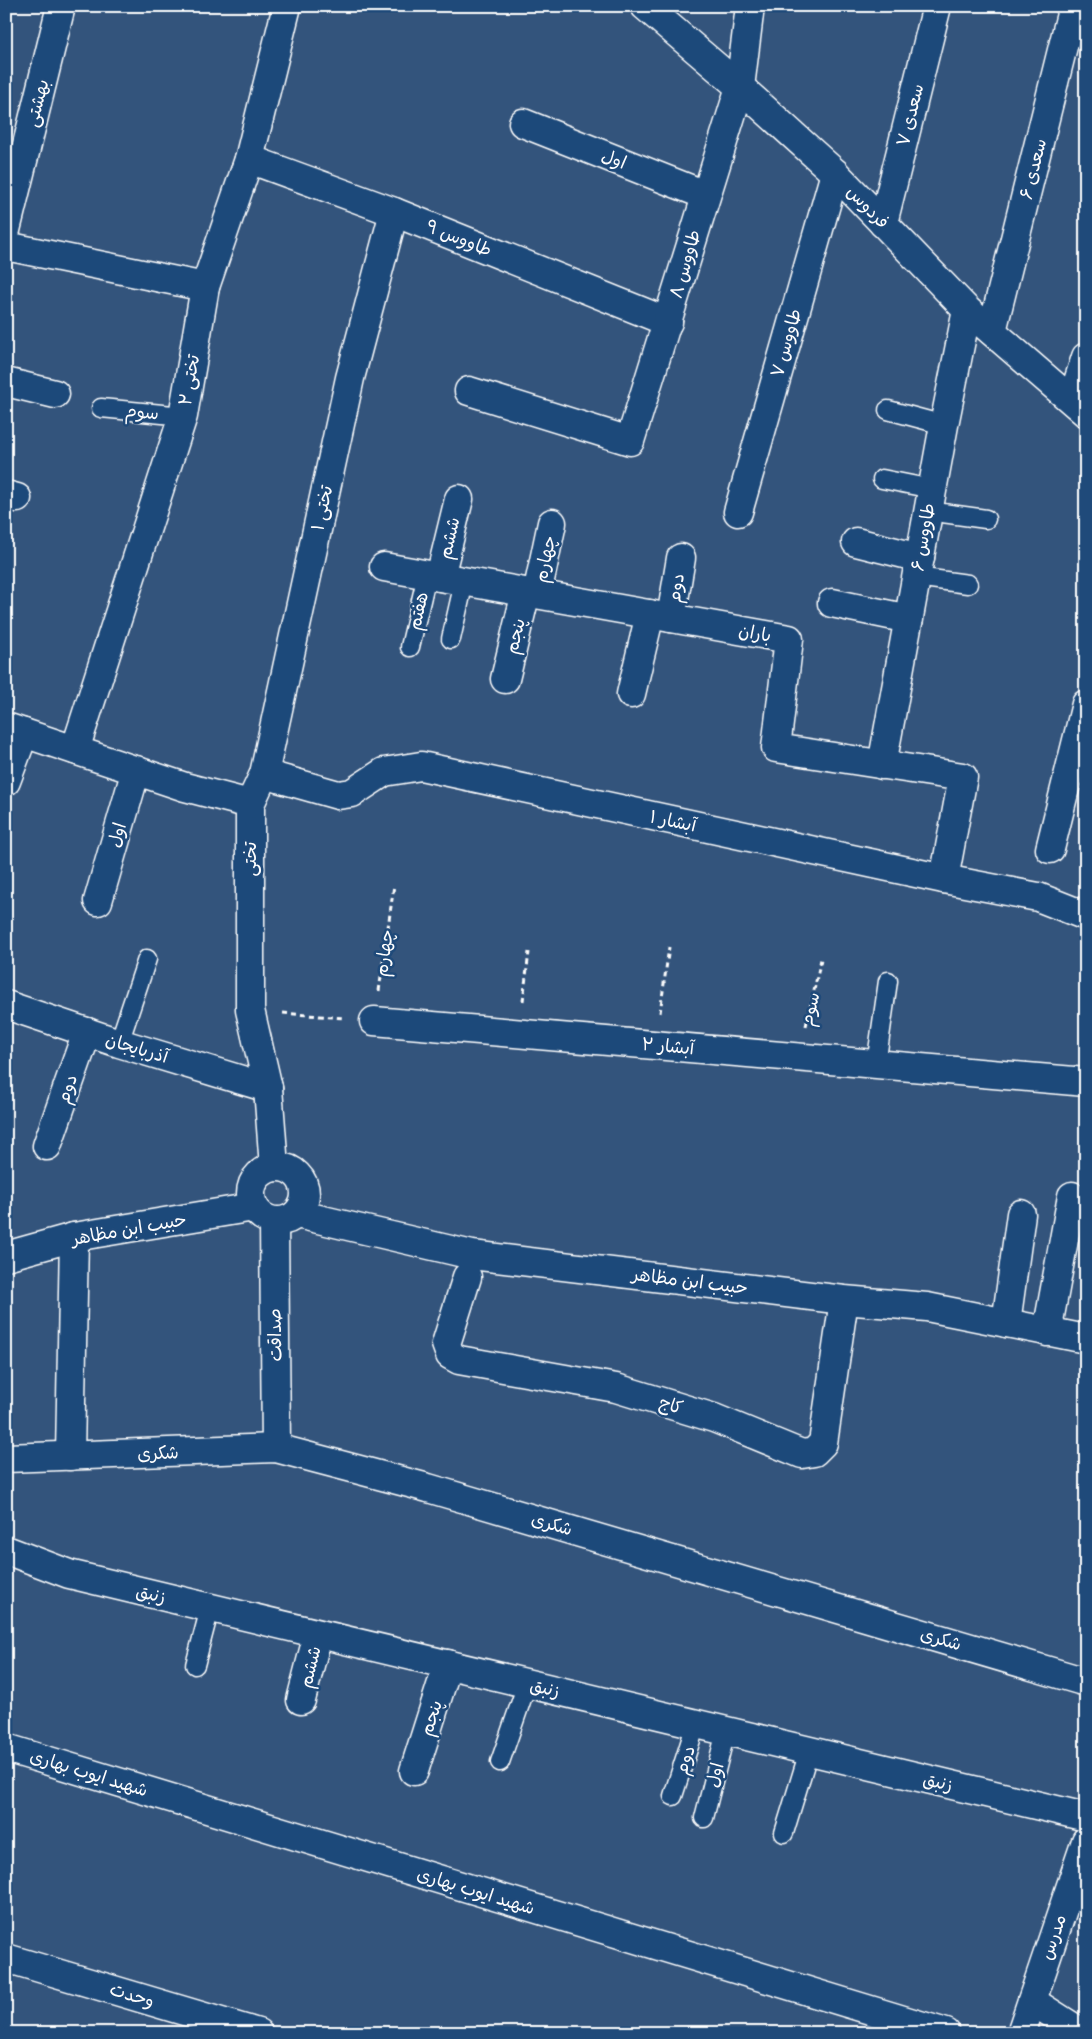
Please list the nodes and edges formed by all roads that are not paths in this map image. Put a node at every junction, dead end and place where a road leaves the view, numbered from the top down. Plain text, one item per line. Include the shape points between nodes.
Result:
1 (61, 6) edge
2 (287, 6) edge
3 (645, 6) edge
4 (750, 6) edge
5 (937, 6) edge
6 (1073, 6) edge
7 (740, 87) junction
8 (523, 123) dead end
9 (249, 159) junction
10 (834, 173) junction
11 (705, 195) junction
12 (394, 212) junction
13 (883, 223) junction
14 (6, 230) edge
15 (6, 246) edge
16 (204, 287) junction
17 (967, 310) junction
18 (668, 322) junction
19 (992, 331) junction
20 (1086, 357) edge
21 (6, 382) edge
22 (469, 390) dead end
23 (55, 394) dead end
24 (1079, 407) edge
25 (101, 408) dead end
26 (888, 410) dead end
27 (183, 416) junction
28 (944, 425) junction
29 (882, 479) dead end
30 (458, 499) dead end
31 (930, 500) junction
32 (738, 512) dead end
33 (986, 519) dead end
34 (552, 524) dead end
35 (856, 542) dead end
36 (681, 558) dead end
37 (384, 567) dead end
38 (918, 568) junction
39 (444, 578) junction
40 (968, 584) dead end
41 (532, 593) junction
42 (832, 603) dead end
43 (661, 616) junction
44 (909, 619) junction
45 (451, 640) dead end
46 (410, 648) dead end
47 (504, 679) dead end
48 (631, 694) dead end
49 (1086, 704) edge
50 (15, 730) edge
51 (75, 750) junction
52 (882, 765) junction
53 (136, 770) junction
54 (264, 774) junction
55 (6, 782) edge
56 (250, 804) junction
57 (1050, 849) dead end
58 (944, 879) junction
59 (98, 901) dead end
60 (1086, 916) edge
61 (147, 959) dead end
62 (888, 981) dead end
63 (6, 1005) edge
64 (374, 1021) road end
65 (87, 1032) junction
66 (119, 1043) junction
67 (876, 1065) junction
68 (1086, 1082) edge
69 (268, 1088) junction
70 (47, 1146) dead end
71 (274, 1167) junction
72 (1072, 1196) dead end
73 (275, 1214) junction
74 (1021, 1214) dead end
75 (74, 1237) junction
76 (6, 1256) edge
77 (467, 1276) dead end
78 (844, 1300) junction
79 (1006, 1324) junction
80 (1047, 1332) junction
81 (1086, 1339) edge
82 (276, 1448) junction
83 (70, 1456) junction
84 (6, 1458) edge
85 (6, 1550) edge
86 (210, 1608) junction
87 (318, 1634) junction
88 (448, 1664) junction
89 (194, 1665) dead end
90 (1086, 1682) edge
91 (527, 1684) junction
92 (302, 1700) dead end
93 (696, 1724) junction
94 (726, 1732) junction
95 (6, 1748) edge
96 (809, 1751) junction
97 (500, 1762) dead end
98 (414, 1771) dead end
99 (673, 1796) dead end
100 (1086, 1817) edge
101 (704, 1818) dead end
102 (784, 1833) dead end
103 (1086, 1841) edge
104 (6, 1958) edge
105 (1032, 2001) junction
106 (258, 2033) edge
107 (946, 2033) edge
108 (1021, 2033) edge
109 (1082, 2033) edge

1 - 14 street, بهشتی
2 - 9 street, تختی ۲
3 - 7 street, فردوس
4 - 7 street, طاووس ۸
5 - 13 street, سعدی ۷
6 - 19 street, سعدی ۶
7 - 10 street, فردوس
7 - 11 street, طاووس ۸
8 - 11 street, اول
9 - 12 street, طاووس ۹
9 - 16 street, تختی ۲
10 - 13 street, فردوس
10 - 32 street, طاووس ۷
11 - 18 street, طاووس ۸
12 - 18 street, طاووس ۹
12 - 54 street, تختی ۱ via 350,378
13 - 17 street, فردوس
15 - 16 street
16 - 27 street, تختی ۲
17 - 19 street, فردوس
17 - 28 street, طاووس ۶
18 - 22 street, طاووس ۸ via 630,440
19 - 24 street, فردوس
20 - 24 street
21 - 23 street
25 - 27 lane, سوم
26 - 28 lane
27 - 51 street, تختی ۲
28 - 31 street, طاووس ۶
29 - 31 lane
30 - 39 street, ششم
31 - 33 lane
31 - 38 street, طاووس ۶
34 - 41 street, چهارم
35 - 38 street
36 - 43 street, دوم
37 - 39 street, باران
38 - 40 lane
38 - 44 street, طاووس ۶
39 - 41 street, باران
39 - 45 lane
39 - 46 lane, هفتم
41 - 43 street, باران
41 - 47 street, پنجم
42 - 44 street
43 - 48 street
43 - 52 street, باران via 789,639 776,748
44 - 52 street, طاووس ۶
49 - 57 street
50 - 51 street
50 - 55 street
51 - 53 street
52 - 58 street, باران via 963,777
53 - 56 street
53 - 59 street, اول
54 - 56 street, تختی ۱
54 - 58 street, آبشار ۱ via 338,795 352,793 384,772 421,766
56 - 69 street, تختی via 250,1010
58 - 60 street, آبشار ۱ via 1038,897
61 - 66 lane
62 - 67 lane
63 - 65 street, آذربایجان
64 - 67 street, آبشار ۲
65 - 66 street, آذربایجان
65 - 70 street, دوم
66 - 69 street, آذربایجان
67 - 68 street, آبشار ۲
69 - 71 street, تختی
71 - 73 street via 256,1177 250,1197
71 - 73 street via 284,1168 300,1178 305,1196 302,1206
72 - 80 street
73 - 75 street, حبیب ابن مظاهر
73 - 78 street, حبیب ابن مظاهر via 472,1255
73 - 82 street, صداقت
74 - 79 street
75 - 76 street, حبیب ابن مظاهر
75 - 83 street
77 - 78 street, کاج via 446,1344 450,1355 459,1360 616,1388 714,1418 802,1454 814,1452 822,1443
78 - 79 street, حبیب ابن مظاهر via 927,1307
79 - 80 street, حبیب ابن مظاهر
80 - 81 street, حبیب ابن مظاهر
82 - 83 street, شکری
82 - 90 street, شکری via 428,1488
83 - 84 street, شکری
85 - 86 street, زنبق via 69,1574
86 - 87 street, زنبق
86 - 89 lane
87 - 88 street, زنبق
87 - 92 street, ششم
88 - 91 street, زنبق
88 - 98 street, پنجم
91 - 93 street, زنبق
91 - 97 lane
93 - 94 street, زنبق
93 - 99 lane, دوم
94 - 96 street, زنبق
94 - 101 lane, اول
95 - 107 street, شهید ایوب بهاری
96 - 100 street, زنبق
96 - 102 lane
103 - 105 street, مدرس
104 - 106 street, وحدت
105 - 108 street, مدرس
105 - 109 street

